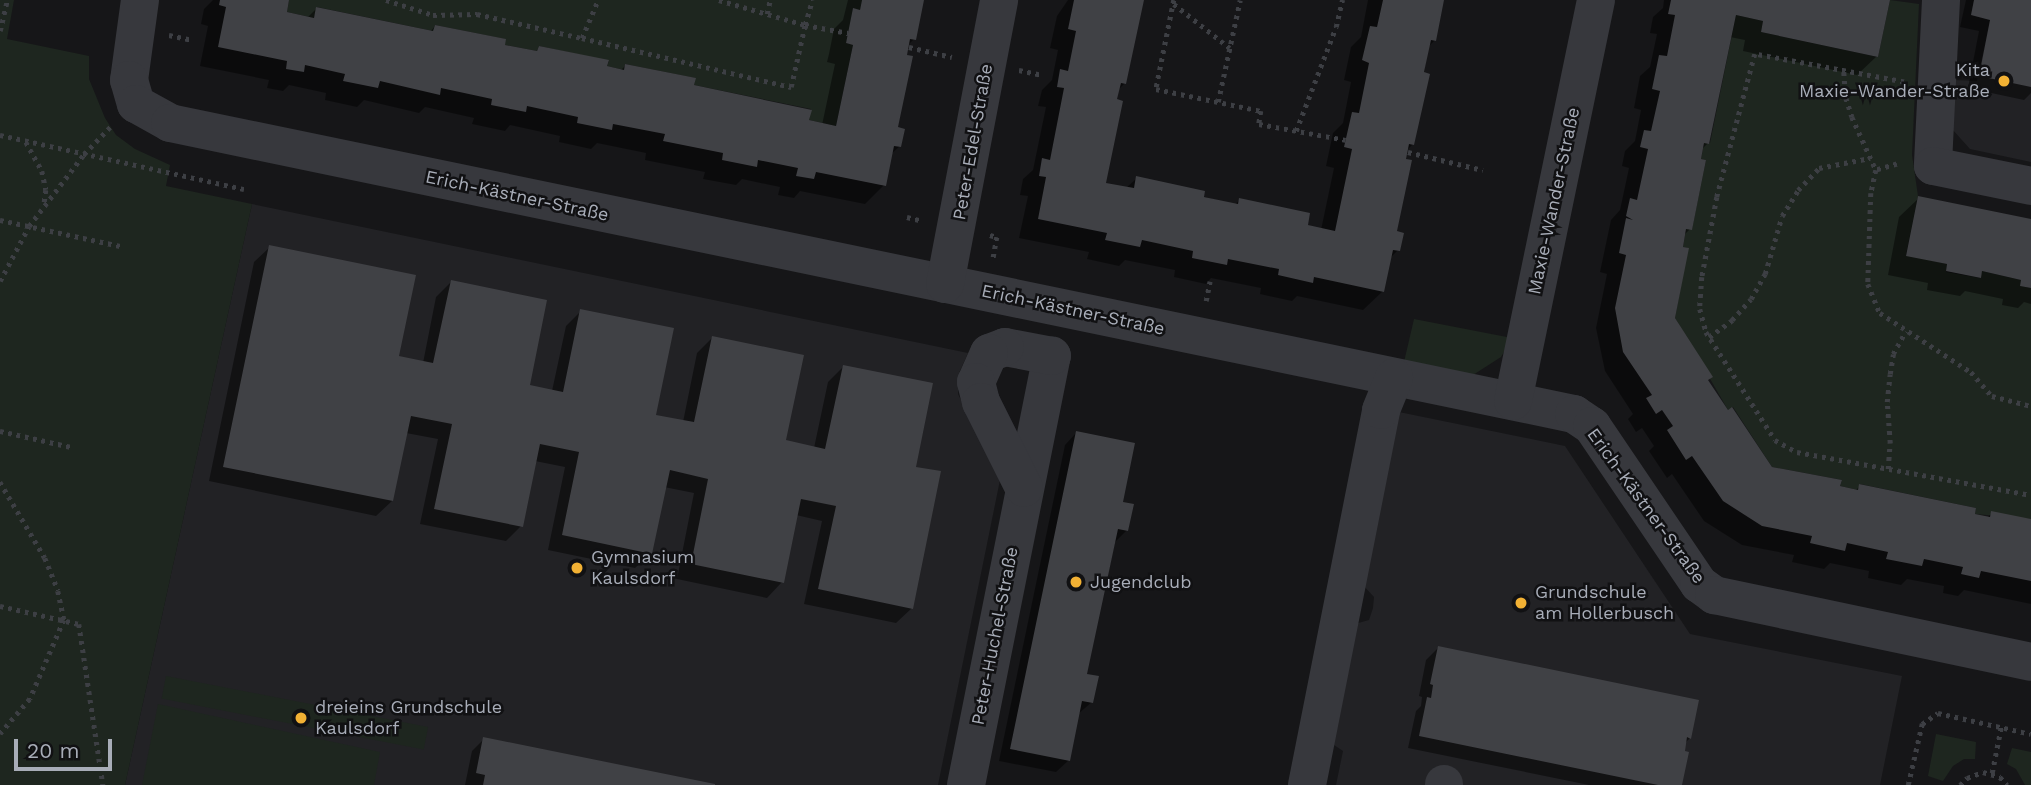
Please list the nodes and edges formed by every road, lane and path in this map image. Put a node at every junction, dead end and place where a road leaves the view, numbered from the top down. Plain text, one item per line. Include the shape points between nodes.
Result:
1 (7, 0) edge
2 (140, 0) edge
3 (386, 0) edge
4 (598, 0) edge
5 (719, 0) edge
6 (770, 0) edge
7 (813, 0) edge
8 (999, 0) edge
9 (1240, 0) edge
10 (1342, 0) edge
11 (1595, 0) edge
12 (1941, 0) edge
13 (1174, 2) edge
14 (767, 14) junction
15 (805, 24) junction
16 (0, 31) edge
17 (848, 33) dead end
18 (582, 38) junction
19 (909, 47) dead end
20 (1230, 48) junction
21 (943, 56) dead end
22 (1844, 72) junction
23 (1937, 83) junction
24 (1218, 102) junction
25 (118, 118) dead end
26 (1296, 131) junction
27 (0, 135) edge
28 (1346, 140) dead end
29 (26, 141) junction
30 (1408, 152) dead end
31 (84, 154) junction
32 (1870, 158) junction
33 (1933, 166) junction
34 (1483, 170) dead end
35 (1876, 170) junction
36 (2031, 186) edge
37 (244, 189) dead end
38 (44, 207) junction
39 (0, 220) edge
40 (29, 226) junction
41 (120, 246) dead end
42 (0, 281) edge
43 (945, 284) junction
44 (1906, 331) junction
45 (1709, 337) junction
46 (1387, 393) junction
47 (1513, 401) junction
48 (2031, 406) edge
49 (0, 431) edge
50 (71, 447) dead end
51 (1888, 469) junction
52 (1, 485) edge
53 (1024, 488) dead end
54 (2031, 495) edge
55 (3, 607) edge
56 (64, 620) junction
57 (2031, 662) edge
58 (2001, 727) junction
59 (0, 734) edge
60 (2031, 734) edge
61 (1992, 773) junction
62 (1908, 784) edge
63 (103, 785) edge
64 (966, 785) edge
65 (1307, 785) edge
66 (1918, 785) edge
67 (1961, 785) edge
68 (2007, 785) edge

1 - 16 path
2 - 43 street, Erich-Kästner-Straße via 129,80 136,104 170,123
3 - 18 path via 433,15 477,14
4 - 18 path
5 - 14 path
6 - 14 path
7 - 15 path
8 - 43 street, Peter-Edel-Straße
9 - 20 path
10 - 26 path
11 - 47 street, Maxie-Wander-Straße
12 - 23 street
13 - 20 path
13 - 24 path via 1156,89
14 - 15 path
15 - 17 path
15 - 18 path via 791,87
19 - 21 path
20 - 24 path
22 - 23 path via 1897,82
22 - 32 path via 1846,97
22 - 45 path via 1755,54 1717,197 1702,277 1700,309
23 - 33 street
24 - 26 path via 1261,111 1259,124
25 - 31 path
26 - 28 path
27 - 29 path
29 - 31 path
29 - 38 path via 41,171
30 - 34 path
31 - 37 path
31 - 38 path
32 - 35 path
32 - 45 path via 1819,168 1798,190 1782,216 1765,274 1751,299
33 - 35 path via 1896,163
33 - 36 street
35 - 44 path via 1868,284 1880,313
38 - 40 path
39 - 40 path
40 - 41 path
40 - 42 path
43 - 46 street, Erich-Kästner-Straße
44 - 48 path via 1971,372 1992,396
44 - 51 path via 1893,354 1889,383
45 - 51 path via 1775,440 1797,452
46 - 47 street, Erich-Kästner-Straße
46 - 65 street
47 - 57 street, Erich-Kästner-Straße via 1574,414 1592,426 1699,584 1714,595
49 - 50 path
51 - 54 path
52 - 56 path via 45,558
53 - 64 street, Peter-Huchel-Straße
55 - 56 path
56 - 59 path via 30,699
56 - 63 path via 79,624
58 - 60 path
58 - 61 path
58 - 62 path via 1938,713 1922,724
61 - 67 path via 1975,774
61 - 68 path
62 - 66 path

